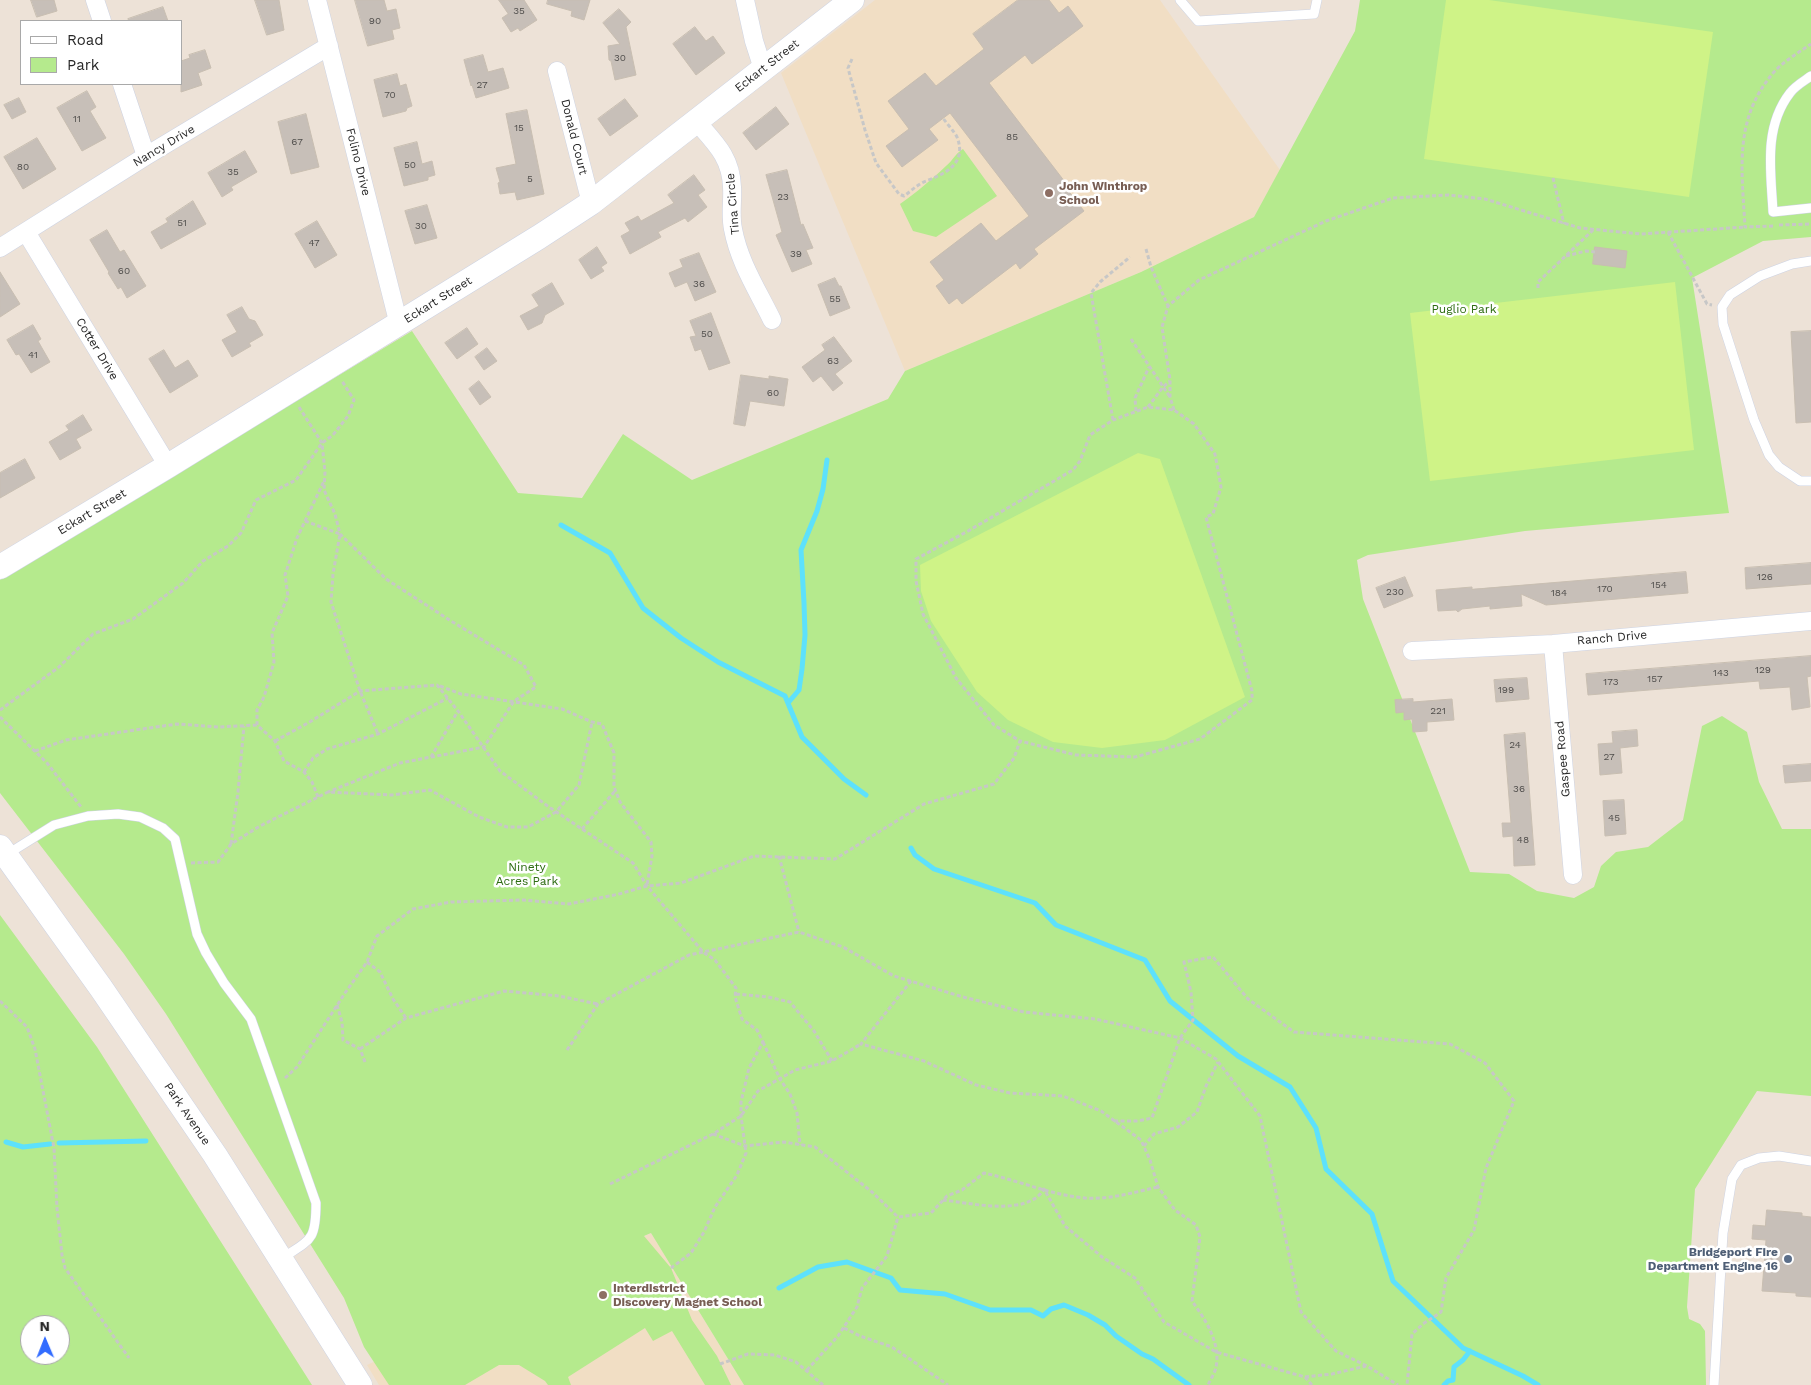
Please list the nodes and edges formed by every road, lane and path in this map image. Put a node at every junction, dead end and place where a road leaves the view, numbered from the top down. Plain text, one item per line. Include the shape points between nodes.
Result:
1 (94, 0) edge
2 (317, 0) edge
3 (745, 0) edge
4 (852, 0) edge
5 (1180, 0) edge
6 (1317, 0) edge
7 (102, 20) edge
8 (329, 46) junction
9 (852, 59) dead end
10 (763, 69) junction
11 (557, 71) dead end
12 (1811, 76) edge
13 (122, 85) edge
14 (943, 118) dead end
15 (696, 121) junction
16 (146, 156) junction
17 (1553, 178) dead end
18 (591, 203) junction
19 (1811, 208) edge
20 (1564, 224) junction
21 (1745, 227) dead end
22 (1593, 230) junction
23 (26, 232) junction
24 (1668, 232) junction
25 (0, 248) edge
26 (1146, 249) dead end
27 (1594, 252) dead end
28 (1565, 256) junction
29 (1130, 257) dead end
30 (1811, 261) edge
31 (1538, 288) dead end
32 (1168, 306) junction
33 (1722, 307) junction
34 (772, 320) dead end
35 (399, 325) junction
36 (1131, 339) dead end
37 (332, 366) junction
38 (1149, 366) junction
39 (1170, 380) junction
40 (1163, 386) junction
41 (288, 392) junction
42 (1170, 397) junction
43 (1148, 407) junction
44 (1174, 410) junction
45 (1136, 411) junction
46 (1113, 420) junction
47 (322, 443) junction
48 (168, 466) junction
49 (325, 479) junction
50 (1811, 482) edge
51 (305, 521) junction
52 (340, 534) junction
53 (0, 567) edge
54 (1811, 621) edge
55 (1553, 644) junction
56 (1412, 652) dead end
57 (437, 685) junction
58 (360, 690) junction
59 (448, 698) junction
60 (514, 701) junction
61 (0, 710) edge
62 (458, 711) junction
63 (0, 716) edge
64 (592, 722) junction
65 (257, 725) junction
66 (244, 726) junction
67 (378, 734) junction
68 (275, 741) junction
69 (1020, 741) junction
70 (484, 747) junction
71 (35, 751) junction
72 (431, 757) junction
73 (304, 772) junction
74 (615, 791) junction
75 (328, 792) junction
76 (318, 797) junction
77 (556, 812) junction
78 (88, 816) junction
79 (582, 830) junction
80 (231, 844) junction
81 (2, 850) edge
82 (779, 856) junction
83 (181, 863) junction
84 (1573, 875) dead end
85 (647, 886) junction
86 (799, 932) junction
87 (702, 952) junction
88 (367, 962) junction
89 (911, 981) junction
90 (736, 994) junction
91 (0, 1001) edge
92 (598, 1004) junction
93 (337, 1005) junction
94 (406, 1018) junction
95 (1180, 1038) junction
96 (763, 1042) junction
97 (861, 1044) junction
98 (360, 1049) junction
99 (566, 1050) dead end
100 (832, 1061) junction
101 (365, 1062) dead end
102 (1218, 1062) junction
103 (780, 1079) junction
104 (275, 1086) junction
105 (741, 1116) junction
106 (1114, 1121) junction
107 (713, 1134) junction
108 (800, 1145) junction
109 (745, 1146) junction
110 (1144, 1146) junction
111 (1811, 1161) edge
112 (610, 1184) dead end
113 (1158, 1187) junction
114 (1044, 1189) junction
115 (943, 1200) junction
116 (898, 1217) junction
117 (281, 1259) junction
118 (671, 1268) dead end
119 (844, 1328) junction
120 (1216, 1352) junction
121 (129, 1358) dead end
122 (720, 1364) dead end
123 (1367, 1366) junction
124 (807, 1370) junction
125 (1305, 1377) junction
126 (360, 1385) edge
127 (822, 1385) edge
128 (948, 1385) edge
129 (1208, 1385) edge
130 (1312, 1385) edge
131 (1398, 1385) edge
132 (1407, 1385) edge
133 (1714, 1385) edge

1 - 7 street
2 - 8 street, Folino Drive
3 - 10 street
4 - 10 street, Eckart Street
5 - 6 lane via 1198,21 1314,14
8 - 16 street, Nancy Drive
8 - 35 street, Folino Drive
9 - 14 path via 848,68 876,163 899,194 904,196 956,164 959,158 957,136
10 - 15 street, Eckart Street
11 - 18 street, Donald Court
12 - 19 lane via 1790,93 1778,116 1770,148 1773,212
13 - 16 street
15 - 18 street, Eckart Street
15 - 34 street, Tina Circle via 727,160 732,187 732,228 743,263
16 - 23 street, Nancy Drive
17 - 20 path
18 - 35 street, Eckart Street
20 - 22 path
20 - 32 path via 1485,199 1448,195 1393,198 1326,221 1199,280
21 - 24 path
22 - 24 path via 1641,234
22 - 28 path
23 - 25 street, Nancy Drive
23 - 48 street, Cotter Drive
24 - 33 path via 1707,304
26 - 32 path
27 - 28 path
28 - 31 path via 1538,282
29 - 46 path via 1091,293
30 - 33 lane via 1760,276 1730,295
32 - 39 path via 1162,327
33 - 50 lane via 1723,324 1768,455 1800,481
35 - 37 street, Eckart Street
36 - 38 path
37 - 41 street, Eckart Street
37 - 47 path via 354,400 348,416 333,436
38 - 40 path
38 - 45 path via 1135,398
39 - 40 path
39 - 42 path
40 - 42 path
40 - 43 path
41 - 47 path
41 - 48 street, Eckart Street
42 - 44 path
43 - 44 path
43 - 45 path
44 - 69 path via 1194,424 1215,454 1222,487 1213,514 1206,517 1252,700 1200,739 1135,757 1076,756
45 - 46 path
46 - 69 path via 1090,435 1073,470 916,559 916,581 923,614 956,678 994,726
47 - 49 path
47 - 61 path via 296,480 256,500 241,533 228,546 203,561 183,582 133,619 93,634 59,667
48 - 53 street, Eckart Street
49 - 51 path
49 - 52 path via 324,490
51 - 52 path
51 - 65 path via 285,575 288,596 272,633 274,662 257,710
52 - 58 path via 332,574 331,602
52 - 60 path via 386,579 524,664 536,687
54 - 55 street, Ranch Drive
55 - 56 street, Ranch Drive
55 - 84 street, Gaspee Road
57 - 58 path
57 - 59 path
57 - 60 path via 461,694
58 - 67 path
58 - 68 path
59 - 62 path
59 - 67 path
60 - 64 path via 562,708
60 - 70 path
62 - 70 path
62 - 72 path
63 - 71 path
64 - 74 path via 602,724 614,752
64 - 77 path via 579,785
65 - 66 path
65 - 68 path
66 - 71 path via 177,724 66,740
66 - 80 path
67 - 73 path via 327,749 313,758
68 - 73 path via 284,761
69 - 82 path via 1014,758 994,784 924,804 835,859
70 - 72 path
70 - 77 path via 500,771
71 - 78 path
72 - 75 path via 400,763
73 - 76 path
74 - 79 path
74 - 85 path via 651,842
75 - 76 path
75 - 77 path via 392,795 430,790 479,817 507,827 528,827
76 - 80 path
77 - 79 path
78 - 81 lane via 54,825
78 - 83 lane via 118,814 140,817 163,828 176,839
79 - 85 path via 633,863
80 - 83 path via 218,862
81 - 117 street, Park Avenue via 159,1073
82 - 85 path via 754,856 681,883
82 - 86 path
83 - 104 lane via 198,934 206,953 251,1019
85 - 87 path
85 - 88 path via 569,904 523,900 451,902 413,909 377,936
86 - 87 path
86 - 89 path via 843,947 894,976
87 - 90 path via 715,960 736,988
87 - 92 path via 688,955
88 - 93 path
88 - 94 path via 380,972
89 - 95 path via 1024,1012 1096,1019
89 - 97 path
90 - 96 path via 742,1019 757,1030
90 - 100 path via 790,1002 814,1031
91 - 121 path via 27,1028 35,1049 54,1148 65,1268
92 - 94 path via 559,996 504,991
92 - 99 path
93 - 98 path via 343,1040
93 - 104 path via 297,1067
94 - 98 path
95 - 102 path
95 - 106 path via 1152,1118
95 - 132 path via 1193,1020 1184,962 1213,957 1248,999 1294,1032 1450,1044 1485,1063 1514,1101 1486,1168 1474,1230 1446,1278 1441,1312 1412,1334
96 - 103 path
96 - 105 path via 749,1068
97 - 100 path
97 - 106 path via 924,1061 976,1085 1010,1093 1062,1096 1100,1111
98 - 101 path
100 - 103 path via 795,1070
102 - 110 path via 1197,1112 1178,1127 1154,1134
102 - 123 path via 1260,1116 1301,1312 1336,1351
103 - 105 path via 758,1091
103 - 108 path via 797,1113
104 - 117 lane via 316,1203 316,1223 310,1240
105 - 107 path
105 - 109 path
106 - 110 path via 1141,1140
107 - 109 path
107 - 112 path
108 - 109 path via 784,1142
108 - 116 path via 815,1147
109 - 118 path via 746,1153 737,1175 715,1207 704,1232 691,1253
110 - 113 path
111 - 133 lane via 1779,1156 1759,1158 1741,1165 1732,1179 1723,1233
113 - 114 path via 1086,1198
113 - 120 path via 1175,1210 1196,1225 1200,1237 1192,1301 1207,1322
114 - 115 path via 1040,1197 1015,1206
114 - 115 path via 984,1173
114 - 120 path via 1065,1226 1102,1257 1135,1278 1164,1322
115 - 116 path via 930,1214
116 - 119 path via 886,1256 862,1288 857,1307
117 - 126 street, Park Avenue
119 - 124 path
119 - 128 path via 892,1347
120 - 125 path
120 - 129 path via 1216,1368
122 - 124 path via 748,1354 775,1355 796,1362
123 - 125 path
123 - 131 path
124 - 127 path
125 - 130 path

